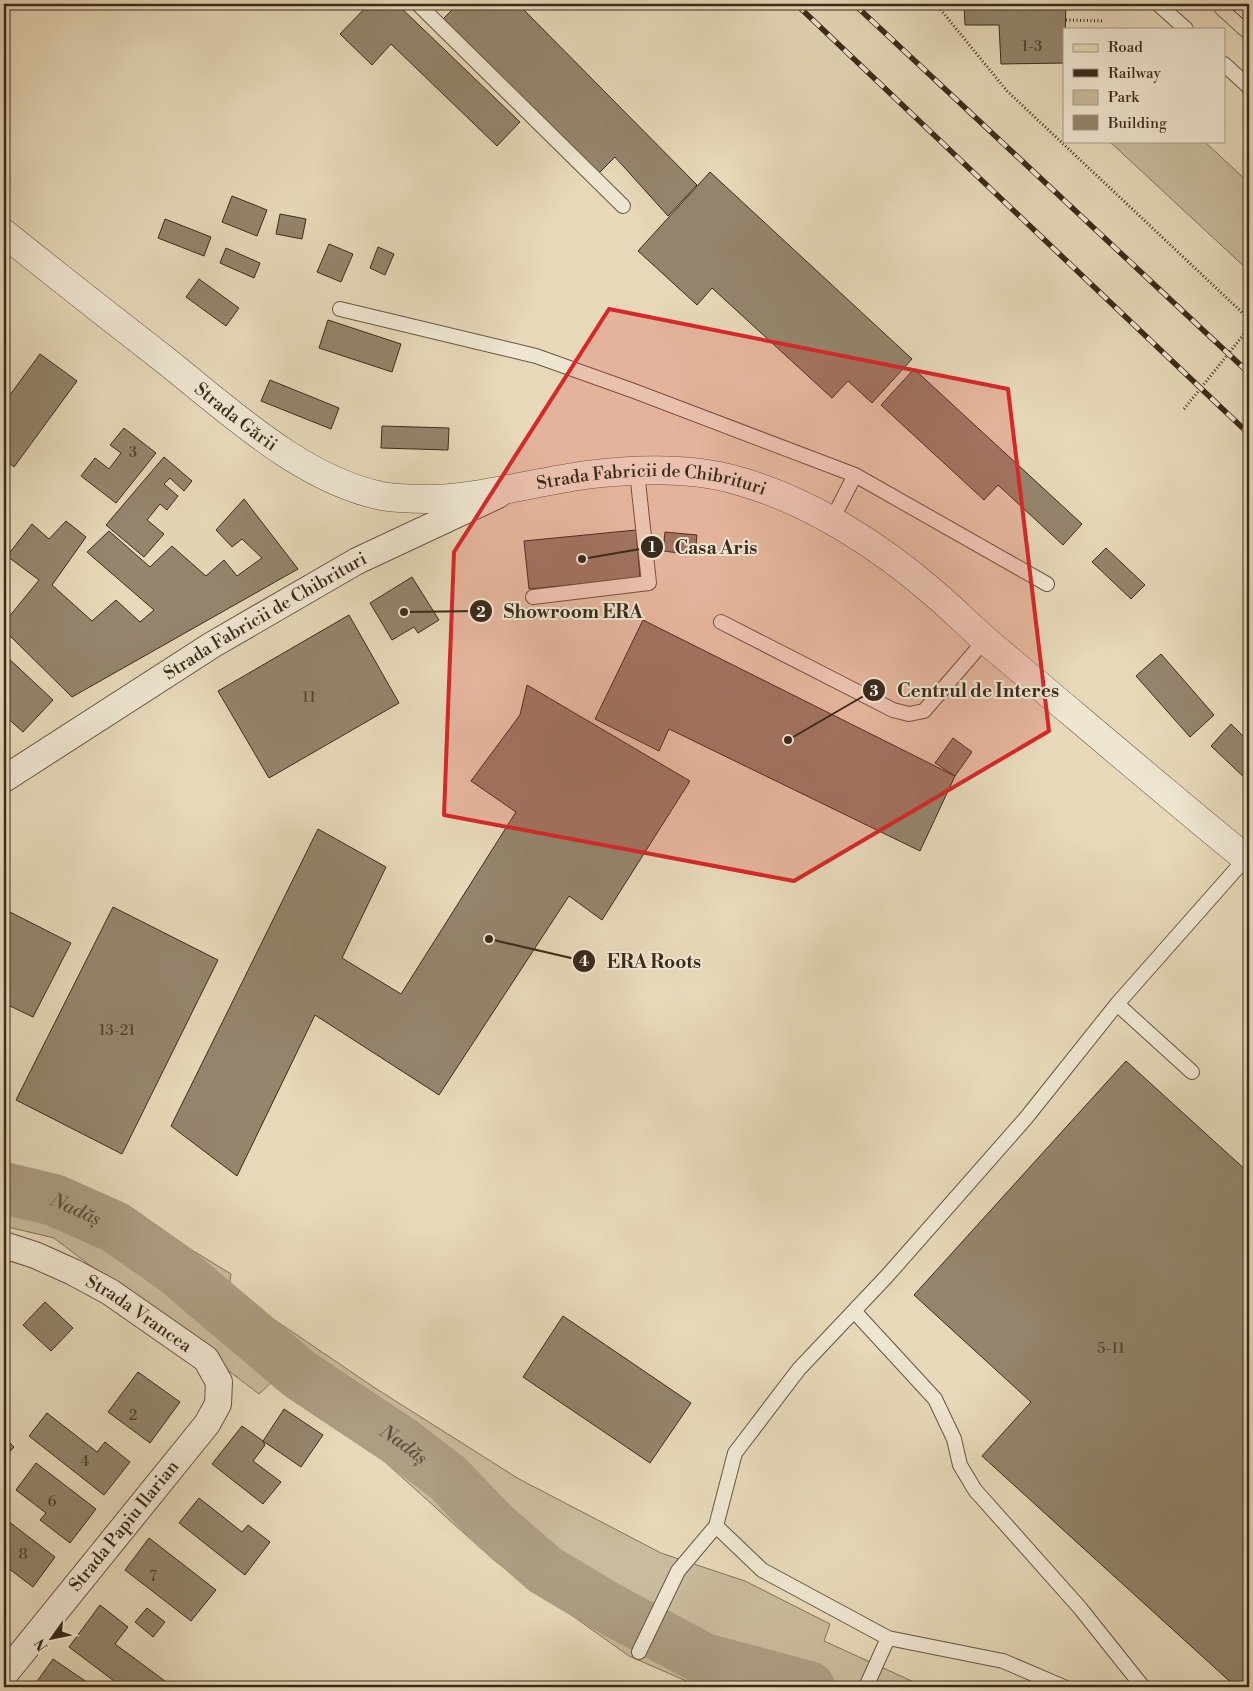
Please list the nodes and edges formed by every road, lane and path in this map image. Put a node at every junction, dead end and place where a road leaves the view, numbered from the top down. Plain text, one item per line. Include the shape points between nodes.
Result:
1 (418, 4) edge
2 (936, 4) edge
3 (1158, 4) edge
4 (1227, 4) edge
5 (1066, 20) dead end
6 (1104, 21) dead end
7 (1249, 24) edge
8 (1185, 28) edge
9 (1226, 66) edge
10 (1249, 87) edge
11 (1249, 157) edge
12 (1244, 162) dead end
13 (623, 206) dead end
14 (4, 233) edge
15 (340, 310) dead end
16 (1249, 319) edge
17 (1249, 328) edge
18 (1184, 409) dead end
19 (637, 472) junction
20 (855, 475) junction
21 (510, 490) junction
22 (832, 520) junction
23 (1047, 584) dead end
24 (533, 597) dead end
25 (721, 622) dead end
26 (985, 640) junction
27 (4, 779) edge
28 (1248, 860) edge
29 (1117, 1004) junction
30 (1192, 1072) dead end
31 (4, 1245) edge
32 (854, 1311) junction
33 (207, 1424) joint
34 (716, 1526) junction
35 (888, 1638) junction
36 (639, 1652) dead end
37 (4, 1675) edge
38 (866, 1687) edge
39 (1064, 1687) edge
40 (1143, 1687) edge

1 - 13 lane
2 - 16 path via 1007,91
3 - 8 lane
4 - 7 main road
5 - 6 path
9 - 10 lane
11 - 12 path
14 - 21 street, Strada Gării via 258,433 305,466 380,496 436,499
15 - 20 lane via 536,356
17 - 18 path
19 - 21 street, Strada Fabricii de Chibrituri via 584,476
19 - 22 street, Strada Fabricii de Chibrituri via 710,475 739,481
19 - 24 lane via 649,584
20 - 22 lane
20 - 23 lane
21 - 27 street, Strada Fabricii de Chibrituri via 357,561 212,645
22 - 26 street, Strada Fabricii de Chibrituri via 872,545 933,592
25 - 26 lane via 893,710 910,714 924,711
26 - 28 street, Strada Fabricii de Chibrituri
28 - 29 lane
29 - 30 lane
29 - 32 lane via 1026,1118
31 - 33 street, Strada Vrancea via 35,1255 110,1292 206,1359 219,1382 218,1404
32 - 34 lane via 799,1368 735,1453
32 - 40 lane via 935,1399 954,1439 960,1465 975,1490 1080,1608
33 - 37 street, Strada Papiu Ilarian
34 - 35 lane via 762,1570
34 - 36 lane via 678,1571
35 - 38 lane
35 - 39 lane via 1003,1661

